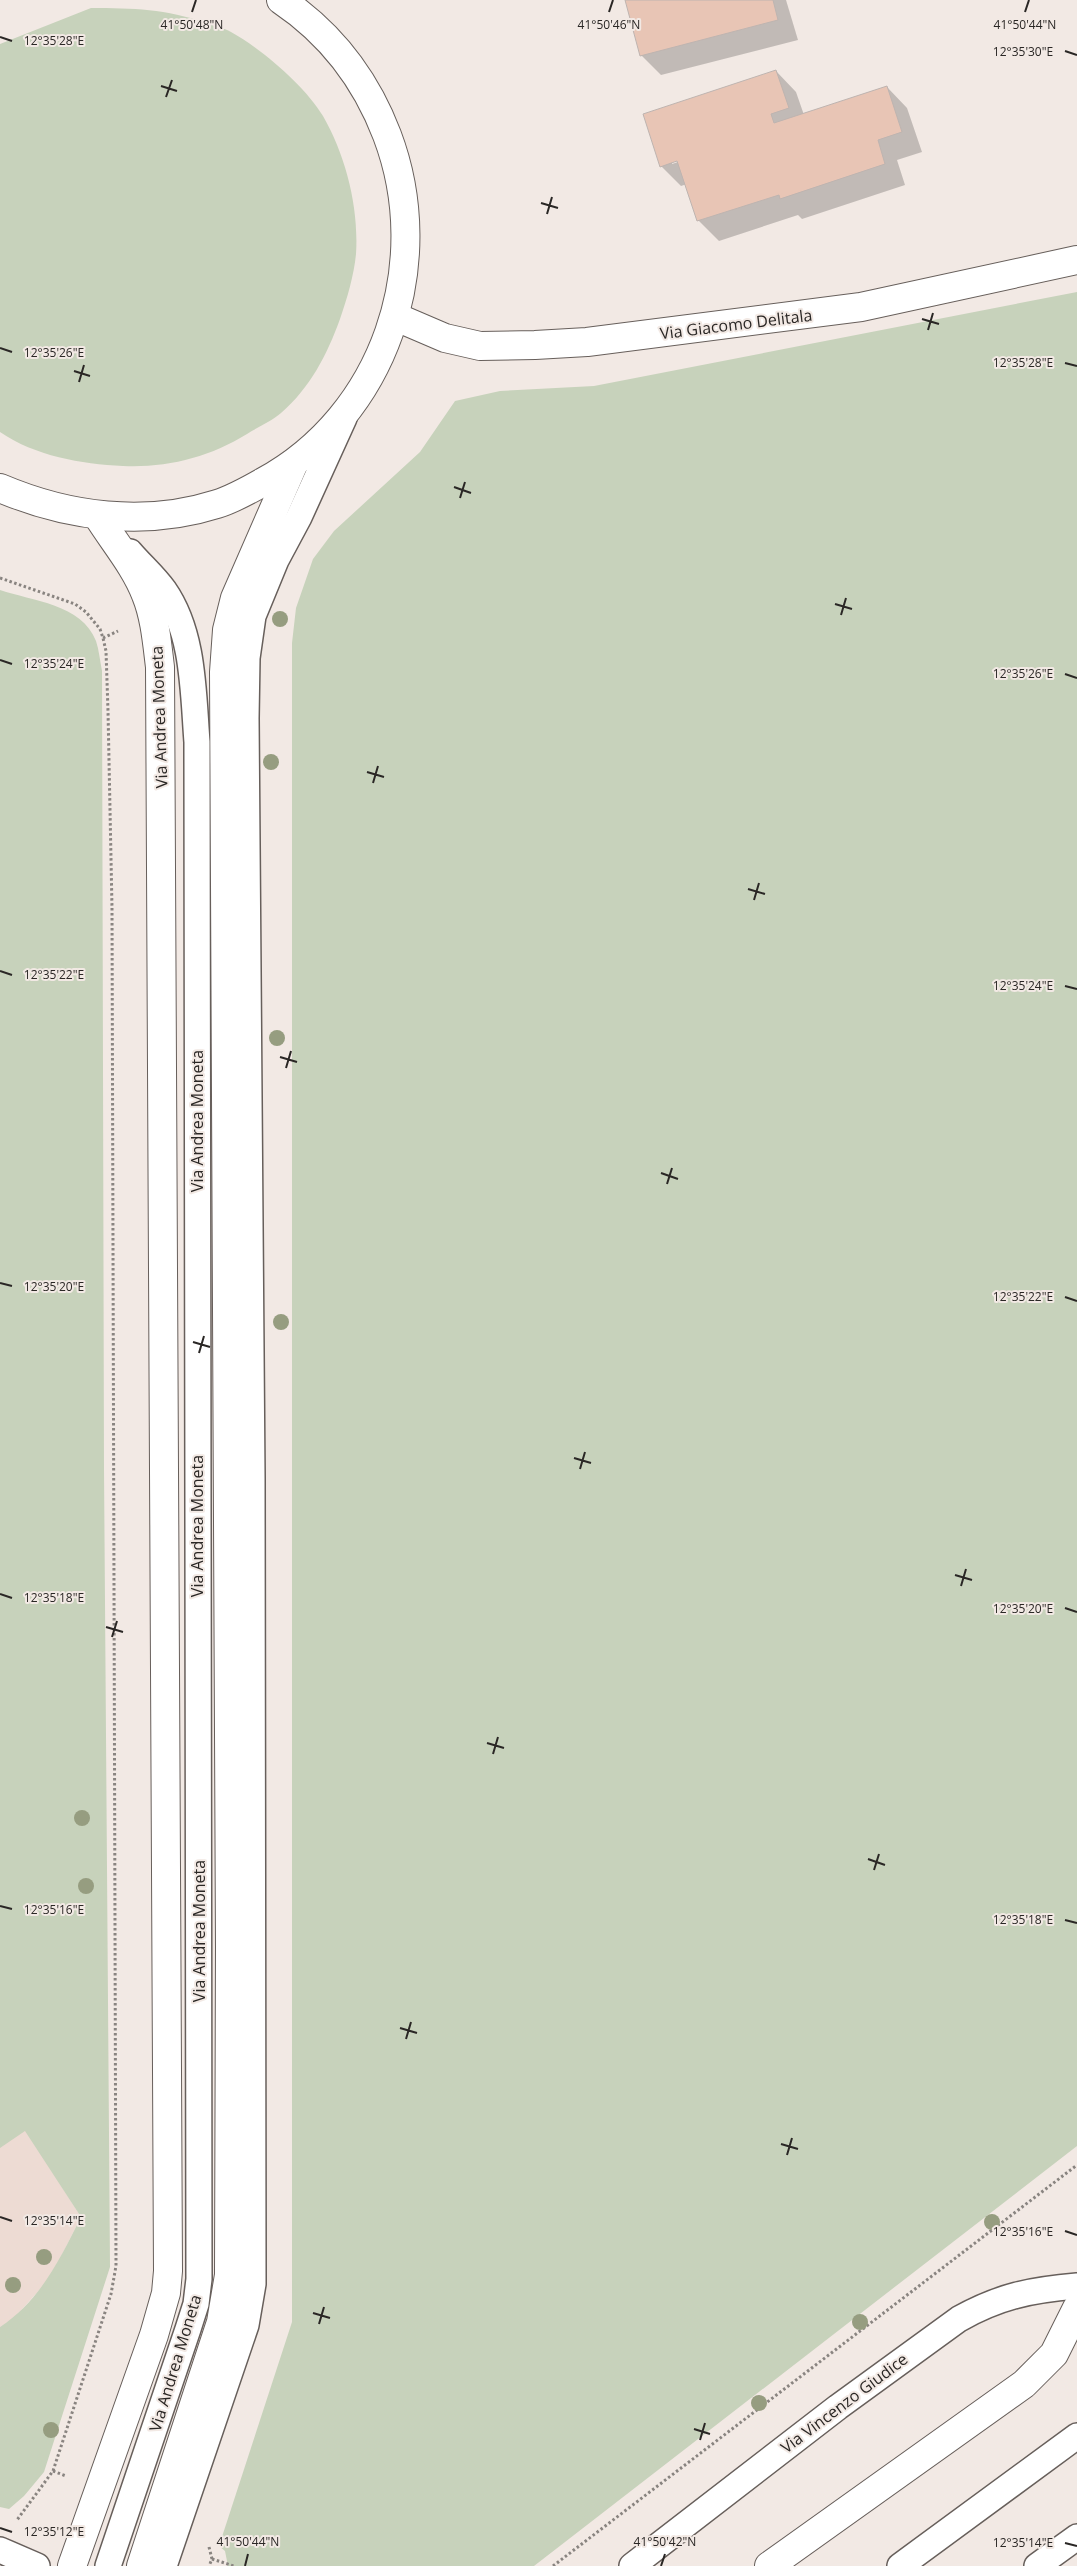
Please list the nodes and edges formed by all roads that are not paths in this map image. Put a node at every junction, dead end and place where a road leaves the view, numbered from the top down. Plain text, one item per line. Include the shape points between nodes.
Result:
1 (281, 0) edge
2 (1077, 260) edge
3 (396, 317) junction
4 (346, 414) junction
5 (294, 463) junction
6 (0, 488) edge
7 (97, 515) junction
8 (241, 1946) junction
9 (241, 2049) junction
10 (1077, 2286) edge
11 (1077, 2308) edge
12 (1077, 2436) edge
13 (1077, 2537) edge
14 (0, 2550) edge
15 (37, 2566) edge
16 (72, 2566) edge
17 (108, 2566) edge
18 (141, 2566) edge
19 (164, 2566) edge
20 (632, 2566) edge
21 (769, 2566) edge
22 (900, 2566) edge
23 (1037, 2566) edge

1 - 3 street via 306,18 340,52 363,84 391,145 400,176 406,240
2 - 3 street, Via Giacomo Delitala via 861,307 587,342 480,346 459,343
3 - 4 street via 366,385
4 - 5 street
4 - 8 lane, Via Andrea Moneta via 261,595 253,616 247,658
5 - 7 street via 218,504 177,513
5 - 8 street, Via Andrea Moneta via 235,598 227,630 224,672
6 - 7 street via 31,501
7 - 16 street, Via Andrea Moneta via 147,597 160,667 168,2271 166,2294 148,2352
7 - 17 lane, Via Andrea Moneta via 154,577 172,604 188,651 197,742 198,2291 186,2337
8 - 9 street, Via Andrea Moneta
9 - 18 street, Via Andrea Moneta via 226,2300 201,2388
9 - 19 lane, Via Andrea Moneta via 252,2300
10 - 20 lane, Via Vincenzo Giudice via 1013,2294 959,2319 838,2406
11 - 21 street via 1054,2354 1024,2384
12 - 22 lane
13 - 23 lane
14 - 15 lane

